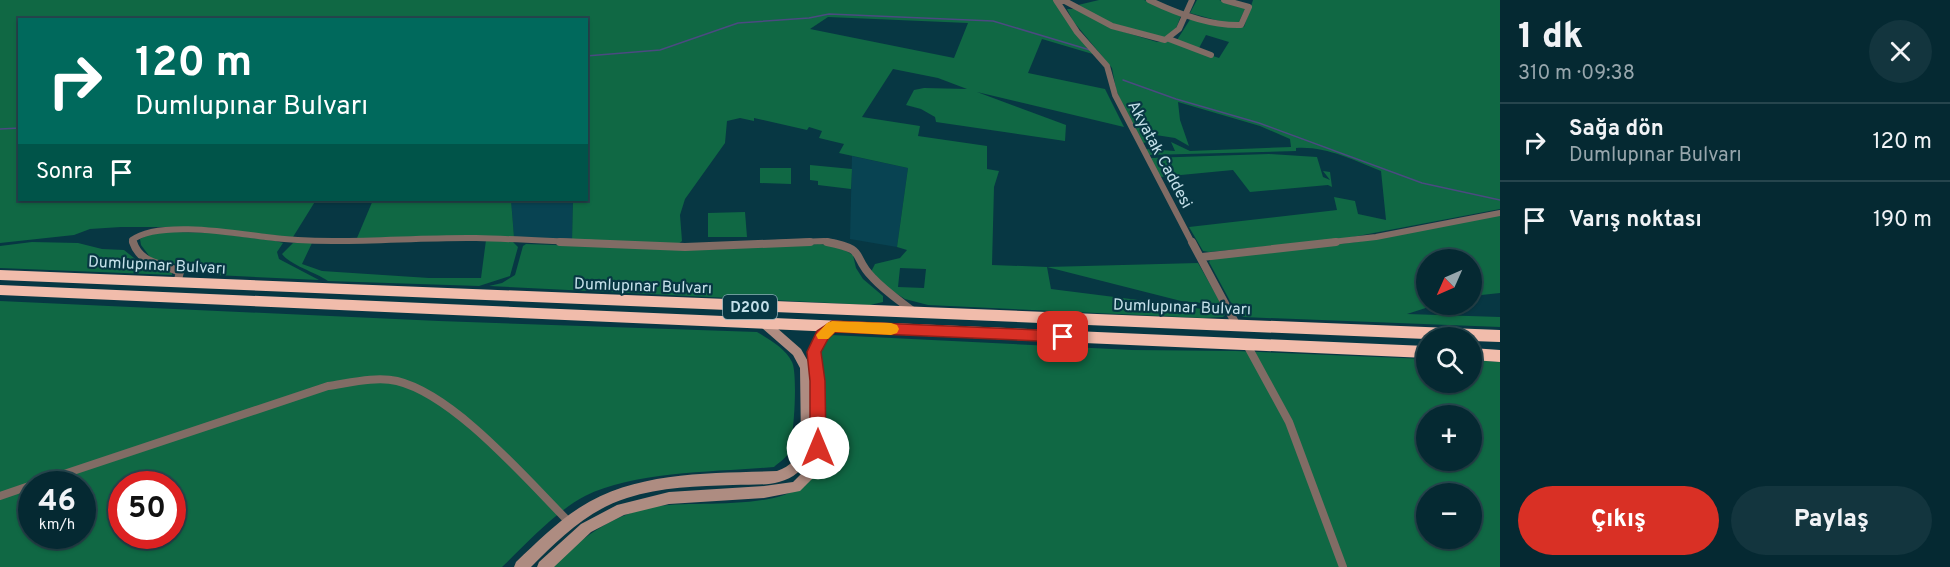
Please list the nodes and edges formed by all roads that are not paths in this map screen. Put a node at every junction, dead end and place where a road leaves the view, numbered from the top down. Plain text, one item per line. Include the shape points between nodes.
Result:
1 (1149, 0) edge
2 (1192, 0) edge
3 (1224, 0) edge
4 (1056, 1) edge
5 (1250, 3) edge
6 (1186, 14) junction
7 (1169, 39) junction
8 (1211, 55) dead end
9 (1500, 213) edge
10 (1202, 257) junction
11 (0, 275) edge
12 (177, 283) junction
13 (0, 290) edge
14 (917, 314) junction
15 (765, 324) junction
16 (1237, 326) junction
17 (832, 327) junction
18 (1500, 336) edge
19 (1247, 345) junction
20 (1416, 352) edge
21 (1482, 355) edge
22 (1500, 356) edge
23 (75, 471) edge
24 (18, 490) edge
25 (0, 496) edge
26 (570, 523) junction
27 (521, 567) edge
28 (544, 567) edge
29 (1343, 567) edge

1 - 6 street
2 - 6 street
3 - 5 street
4 - 7 street via 1121,29
4 - 10 street, Akyatak Caddesi via 1107,66 1125,116
5 - 6 street via 1243,23 1238,26
6 - 7 street
7 - 8 street
9 - 10 street via 1376,237
10 - 16 street, Akyatak Caddesi
11 - 12 highway, Dumlupınar Bulvarı / D200
12 - 14 highway, Dumlupınar Bulvarı / D200
12 - 14 street via 177,270 149,263 139,254 132,243 136,236 156,231 208,230 297,242 468,238 686,247 824,241 857,251 871,277
13 - 15 highway, Dumlupınar Bulvarı / D200
14 - 16 highway, Dumlupınar Bulvarı / D200
15 - 17 highway, Dumlupınar Bulvarı / D200
15 - 26 main road via 797,352 806,368 806,453 792,472 777,477 677,483 630,491 601,502
16 - 18 highway, Dumlupınar Bulvarı / D200
17 - 19 highway, Dumlupınar Bulvarı / D200
17 - 28 main road via 822,335 814,352 818,448 811,472 796,487 669,498 622,509 586,528
19 - 20 highway, Dumlupınar Bulvarı / D200
19 - 29 street via 1289,422
21 - 22 highway
23 - 26 street via 328,386 396,381 428,394 465,419
24 - 25 street
26 - 27 main road

